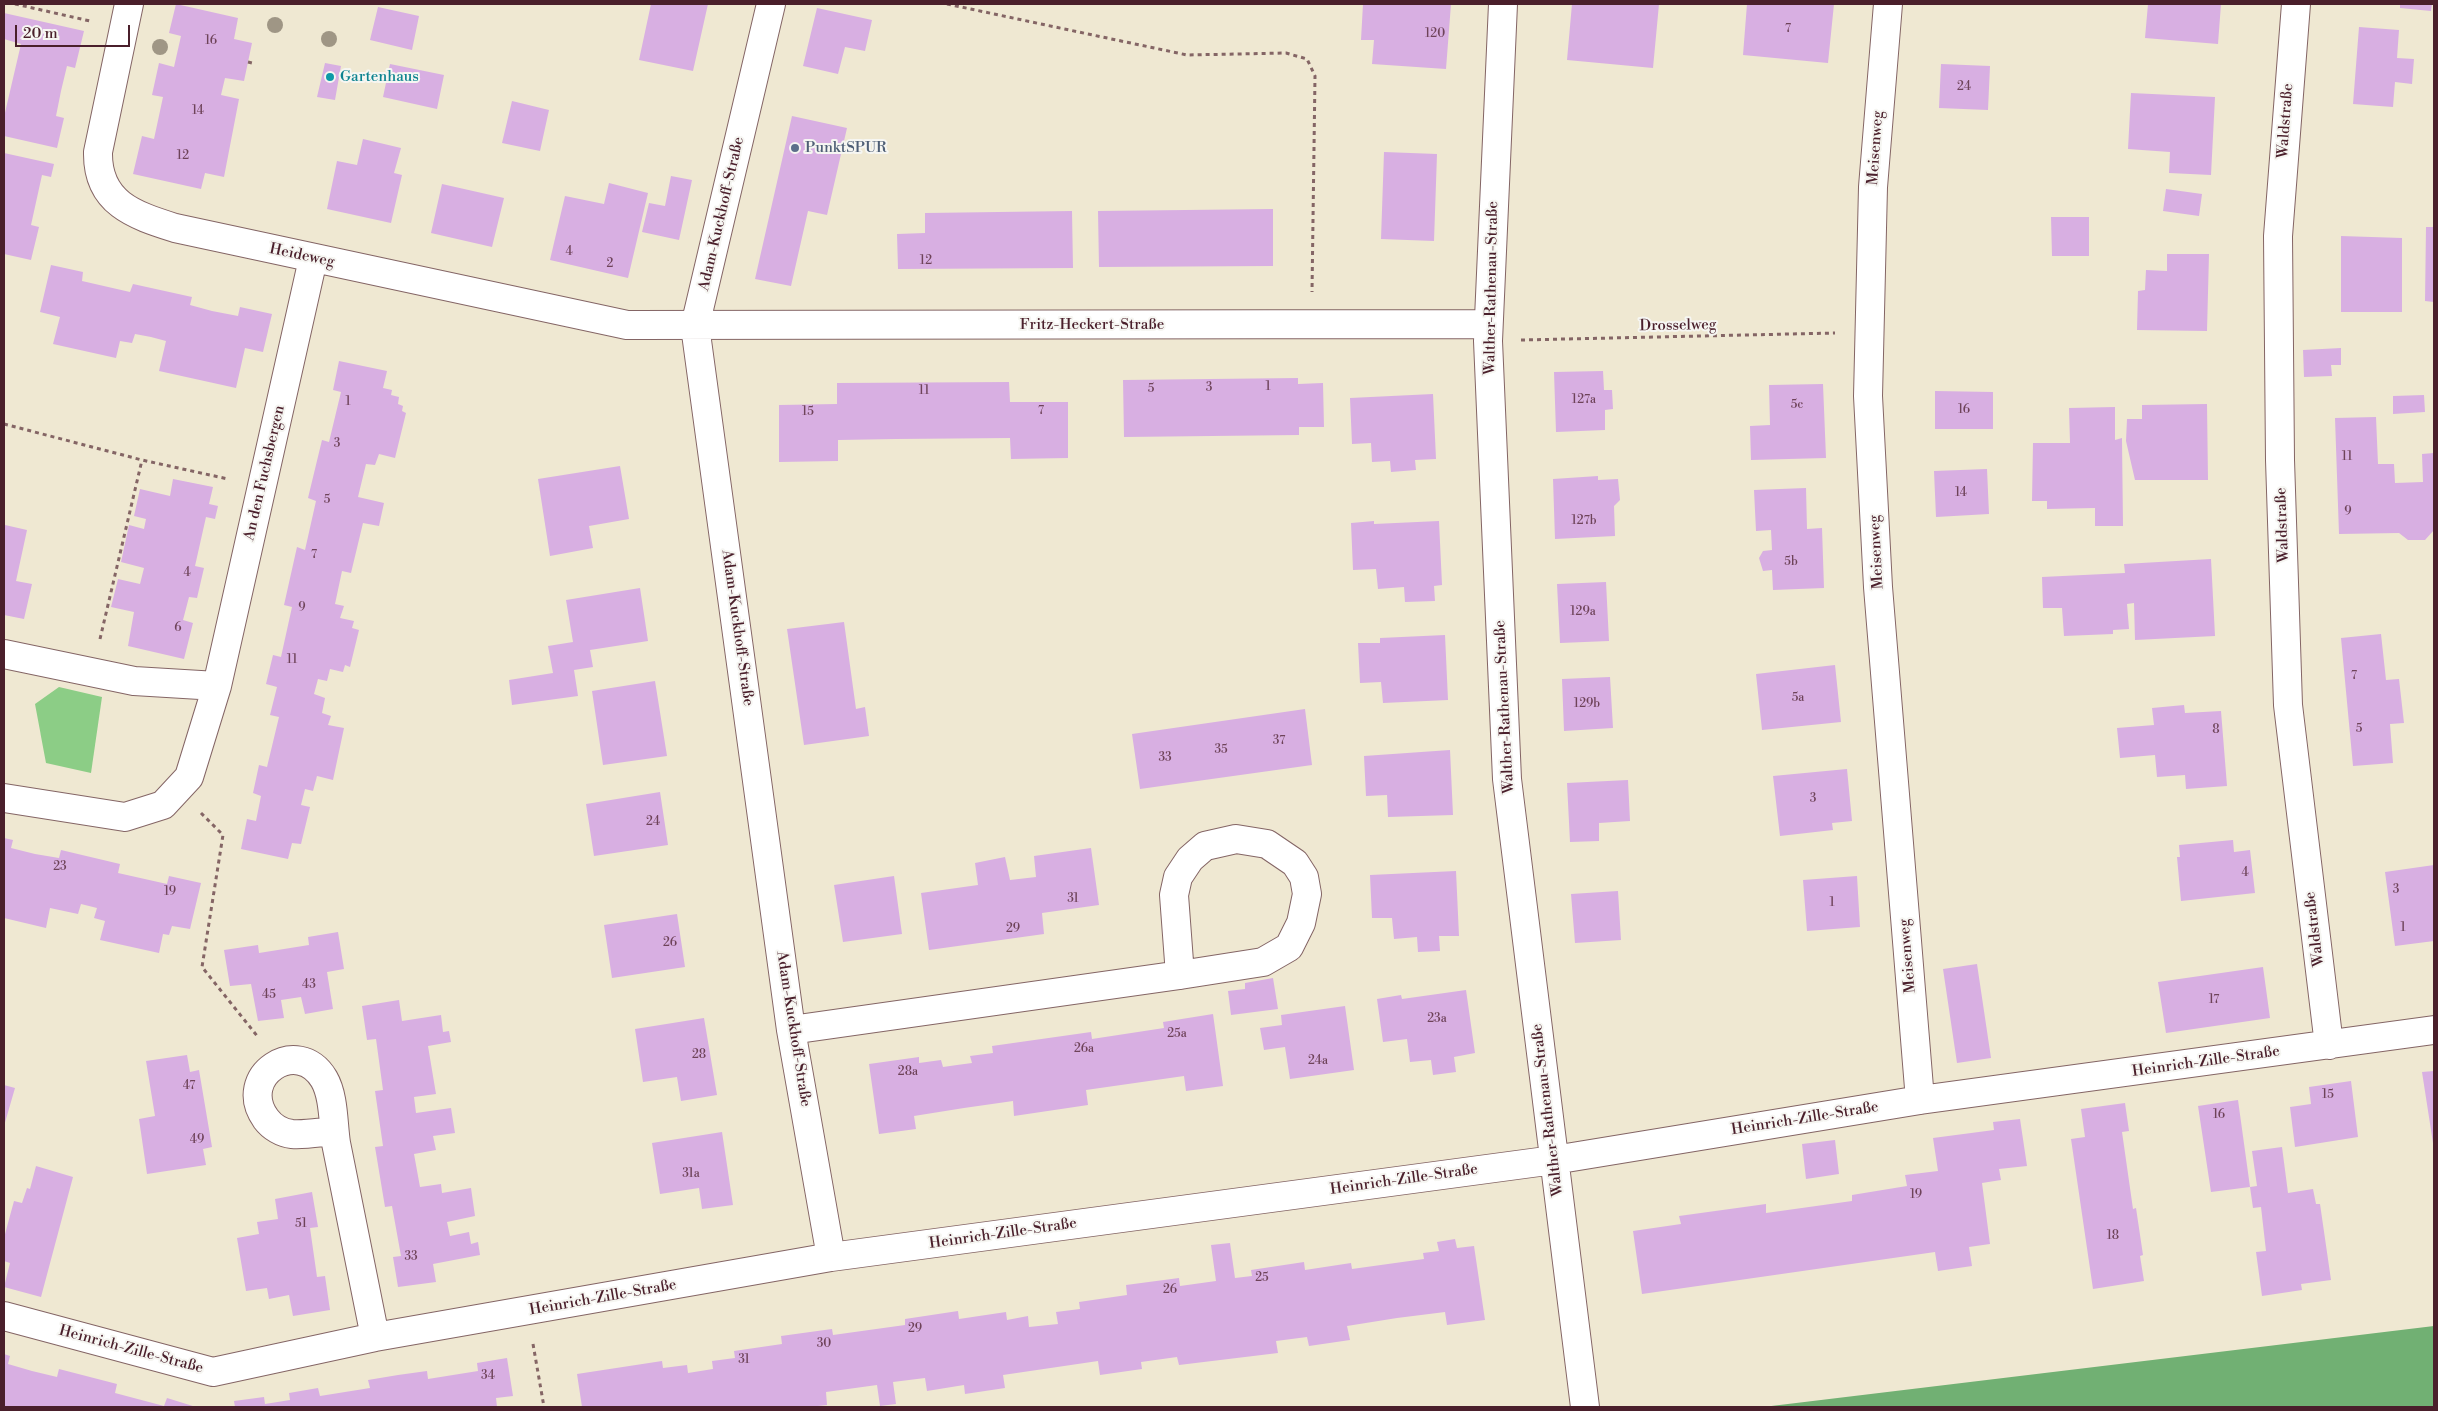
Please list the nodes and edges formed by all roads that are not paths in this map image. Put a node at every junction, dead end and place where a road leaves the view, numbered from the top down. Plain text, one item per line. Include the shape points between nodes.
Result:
1 (771, 4) edge
2 (1503, 4) edge
3 (1888, 4) edge
4 (2296, 4) edge
5 (126, 16) edge
6 (313, 259) junction
7 (695, 326) junction
8 (1488, 333) junction
9 (4, 654) edge
10 (217, 686) junction
11 (4, 798) edge
12 (1180, 975) junction
13 (792, 1030) junction
14 (2434, 1030) edge
15 (2329, 1045) junction
16 (1920, 1100) junction
17 (334, 1131) junction
18 (1554, 1160) junction
19 (832, 1258) junction
20 (4, 1316) edge
21 (376, 1338) junction
22 (1585, 1407) edge

1 - 7 street, Adam-Kuckhoff-Straße
2 - 8 street, Walther-Rathenau-Straße
3 - 16 street, Meisenweg via 1873,187 1868,396 1878,587
4 - 15 street, Waldstraße via 2278,236 2284,588 2288,705
5 - 6 street, Heideweg via 98,152 98,168 111,194 128,211 149,220
6 - 7 street, Heideweg via 628,325
6 - 10 street, An den Fuchsbergen
7 - 8 street, Fritz-Heckert-Straße via 1312,324
7 - 13 street, Adam-Kuckhoff-Straße
8 - 18 street, Walther-Rathenau-Straße via 1508,779
9 - 10 street via 134,681
10 - 11 street, An den Fuchsbergen via 189,777 163,805 125,817
12 - 12 street via 1263,962 1289,947 1300,923 1307,894 1304,877 1295,863 1267,844 1236,839 1205,846 1190,859 1178,877 1174,895
12 - 13 street
13 - 19 street, Adam-Kuckhoff-Straße
14 - 15 street, Heinrich-Zille-Straße
15 - 16 street, Heinrich-Zille-Straße
16 - 18 street, Heinrich-Zille-Straße
17 - 17 street via 323,1078 306,1063 293,1059 266,1070 258,1086 258,1103 271,1125 292,1134
17 - 21 street
18 - 19 street, Heinrich-Zille-Straße
18 - 22 street, Walther-Rathenau-Straße
19 - 21 street, Heinrich-Zille-Straße
20 - 21 street, Heinrich-Zille-Straße via 213,1372

